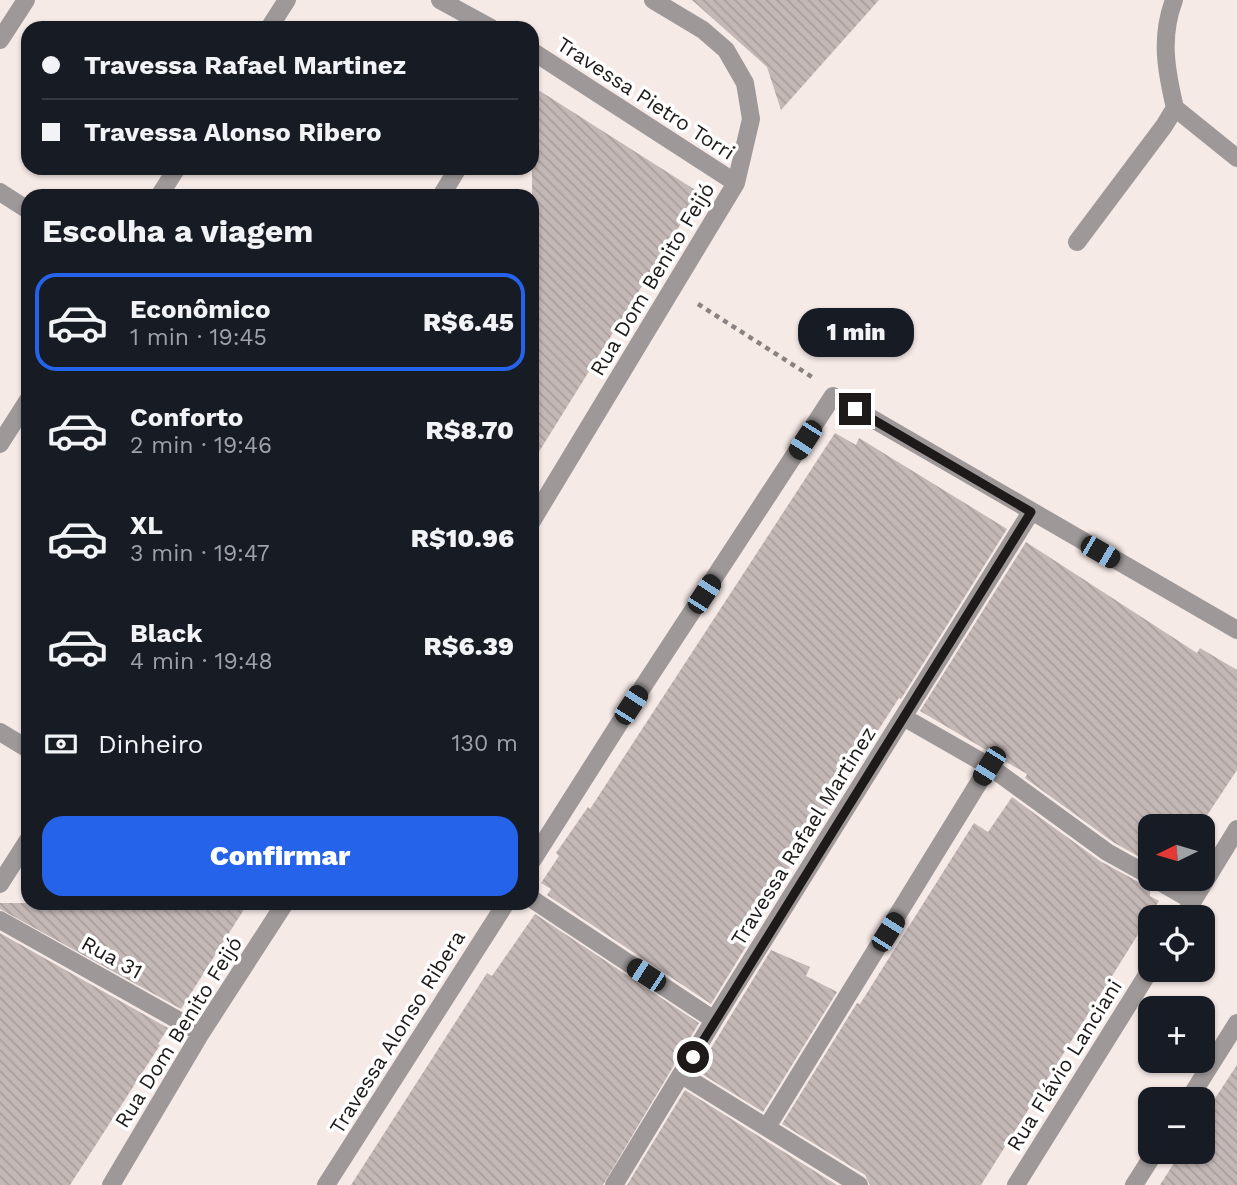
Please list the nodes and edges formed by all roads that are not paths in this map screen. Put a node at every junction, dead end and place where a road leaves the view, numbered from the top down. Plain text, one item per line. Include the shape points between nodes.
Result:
1 (26, 0) edge
2 (287, 0) edge
3 (440, 0) edge
4 (653, 0) edge
5 (1174, 0) edge
6 (274, 21) edge
7 (478, 21) edge
8 (0, 40) edge
9 (539, 56) edge
10 (1175, 108) junction
11 (1237, 158) edge
12 (736, 183) junction
13 (0, 192) edge
14 (21, 206) edge
15 (1077, 242) dead end
16 (21, 411) edge
17 (0, 444) edge
18 (539, 510) edge
19 (1031, 512) junction
20 (1237, 630) edge
21 (905, 718) junction
22 (0, 732) edge
23 (21, 745) edge
24 (989, 766) junction
25 (1237, 829) edge
26 (539, 850) edge
27 (21, 851) edge
28 (1138, 869) edge
29 (0, 884) edge
30 (1176, 891) edge
31 (1193, 901) junction
32 (539, 904) edge
33 (1190, 905) edge
34 (280, 910) edge
35 (502, 910) edge
36 (0, 920) edge
37 (1143, 982) edge
38 (715, 1020) junction
39 (1237, 1023) edge
40 (201, 1033) junction
41 (682, 1075) junction
42 (1197, 1087) edge
43 (767, 1127) junction
44 (1147, 1164) edge
45 (111, 1185) edge
46 (326, 1185) edge
47 (614, 1185) edge
48 (859, 1185) edge
49 (1016, 1185) edge
50 (1134, 1185) edge

1 - 8 street
2 - 6 street
3 - 7 street
4 - 12 street, Rua Dom Benito Feijó via 703,30 726,50 745,83 751,119
5 - 10 street via 1164,45
9 - 12 street, Travessa Pietro Torri
10 - 11 street
10 - 15 street
12 - 18 street, Rua Dom Benito Feijó
13 - 14 street
16 - 17 street
19 - 20 street
19 - 21 street, Travessa Rafael Martinez
19 - 26 street via 834,396
21 - 24 street
21 - 38 street, Travessa Rafael Martinez
22 - 23 street
24 - 28 street
24 - 43 street
25 - 31 street
27 - 29 street
30 - 31 street
31 - 33 street
32 - 38 street
34 - 40 street, Rua Dom Benito Feijó
35 - 46 street, Travessa Alonso Ribera
36 - 40 street, Rua 31
37 - 49 street, Rua Flávio Lanciani
38 - 41 street, Travessa Rafael Martinez
39 - 42 street
40 - 45 street, Rua Dom Benito Feijó
41 - 43 street
41 - 47 street, Travessa Rafael Martinez
43 - 48 street
44 - 50 street

